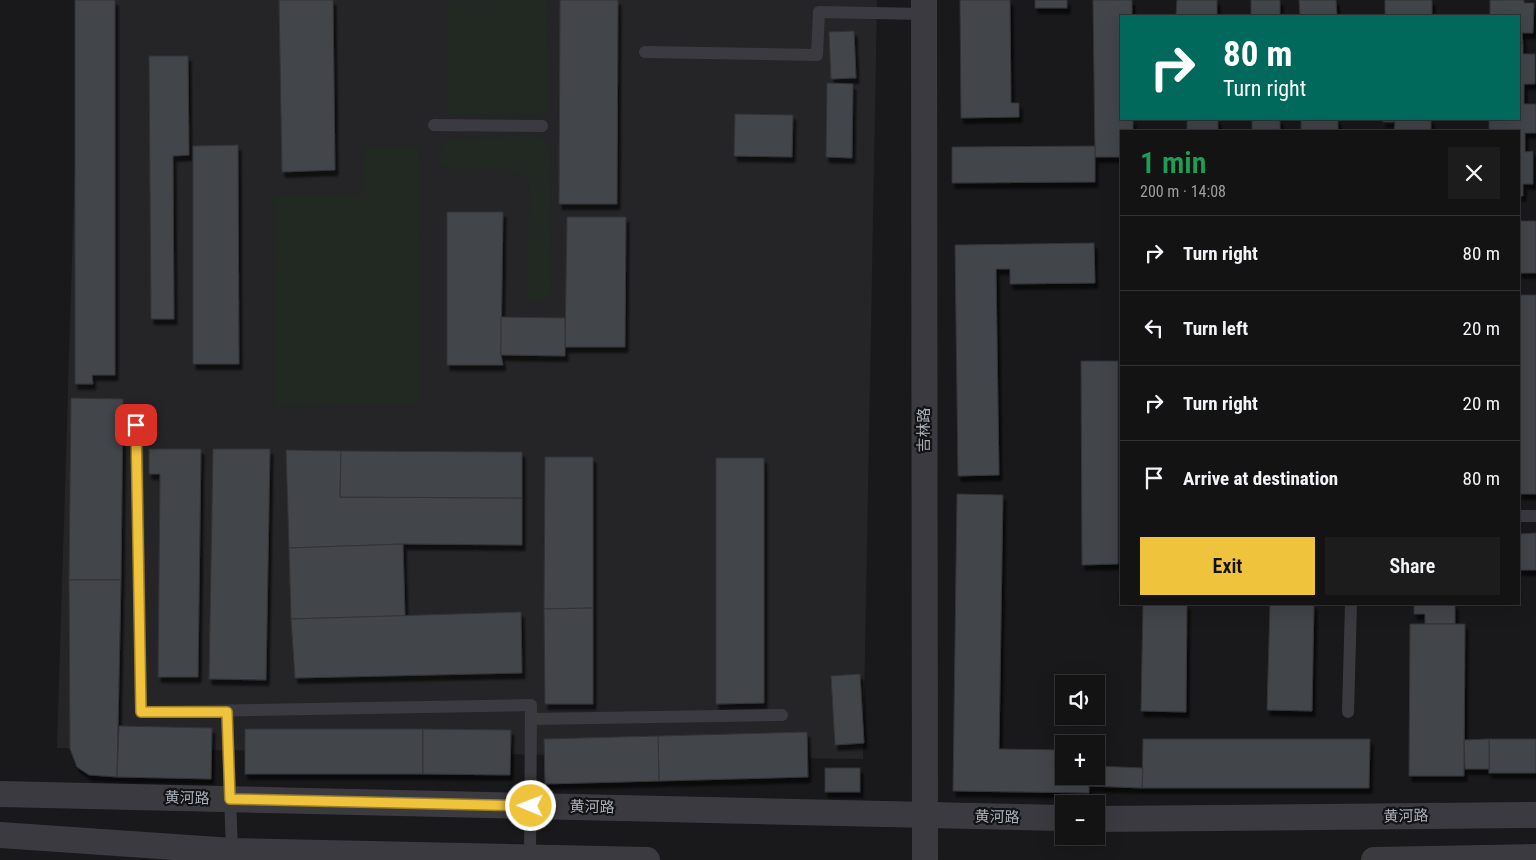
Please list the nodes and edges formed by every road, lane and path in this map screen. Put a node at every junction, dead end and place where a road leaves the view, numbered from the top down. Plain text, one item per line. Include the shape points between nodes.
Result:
1 (924, 7) edge
2 (645, 52) dead end
3 (434, 125) dead end
4 (542, 126) dead end
5 (136, 425) dead end
6 (1520, 516) edge
7 (1536, 516) edge
8 (1351, 605) edge
9 (227, 712) junction
10 (1348, 712) dead end
11 (782, 715) dead end
12 (532, 719) junction
13 (0, 794) edge
14 (230, 799) junction
15 (531, 806) junction
16 (925, 815) junction
17 (1536, 815) edge
18 (1055, 818) edge
19 (1105, 819) edge
20 (0, 835) edge
21 (232, 851) junction
22 (394, 857) edge
23 (530, 857) junction
24 (1536, 857) edge
25 (647, 860) edge
26 (925, 860) edge
27 (1374, 860) edge

1 - 2 lane via 818,12 818,55
1 - 16 street, 吉林路
3 - 4 lane
5 - 9 lane via 141,712
6 - 7 lane
8 - 10 lane
9 - 12 lane via 531,705
9 - 14 lane
11 - 12 lane
12 - 15 lane
13 - 14 street, 黄河路
14 - 15 street, 黄河路
14 - 21 lane
15 - 16 street, 黄河路
15 - 23 lane
16 - 18 street, 黄河路
16 - 26 street, 吉林路
17 - 19 street, 黄河路
20 - 21 street
21 - 22 street
22 - 23 street
23 - 25 street
24 - 27 street

